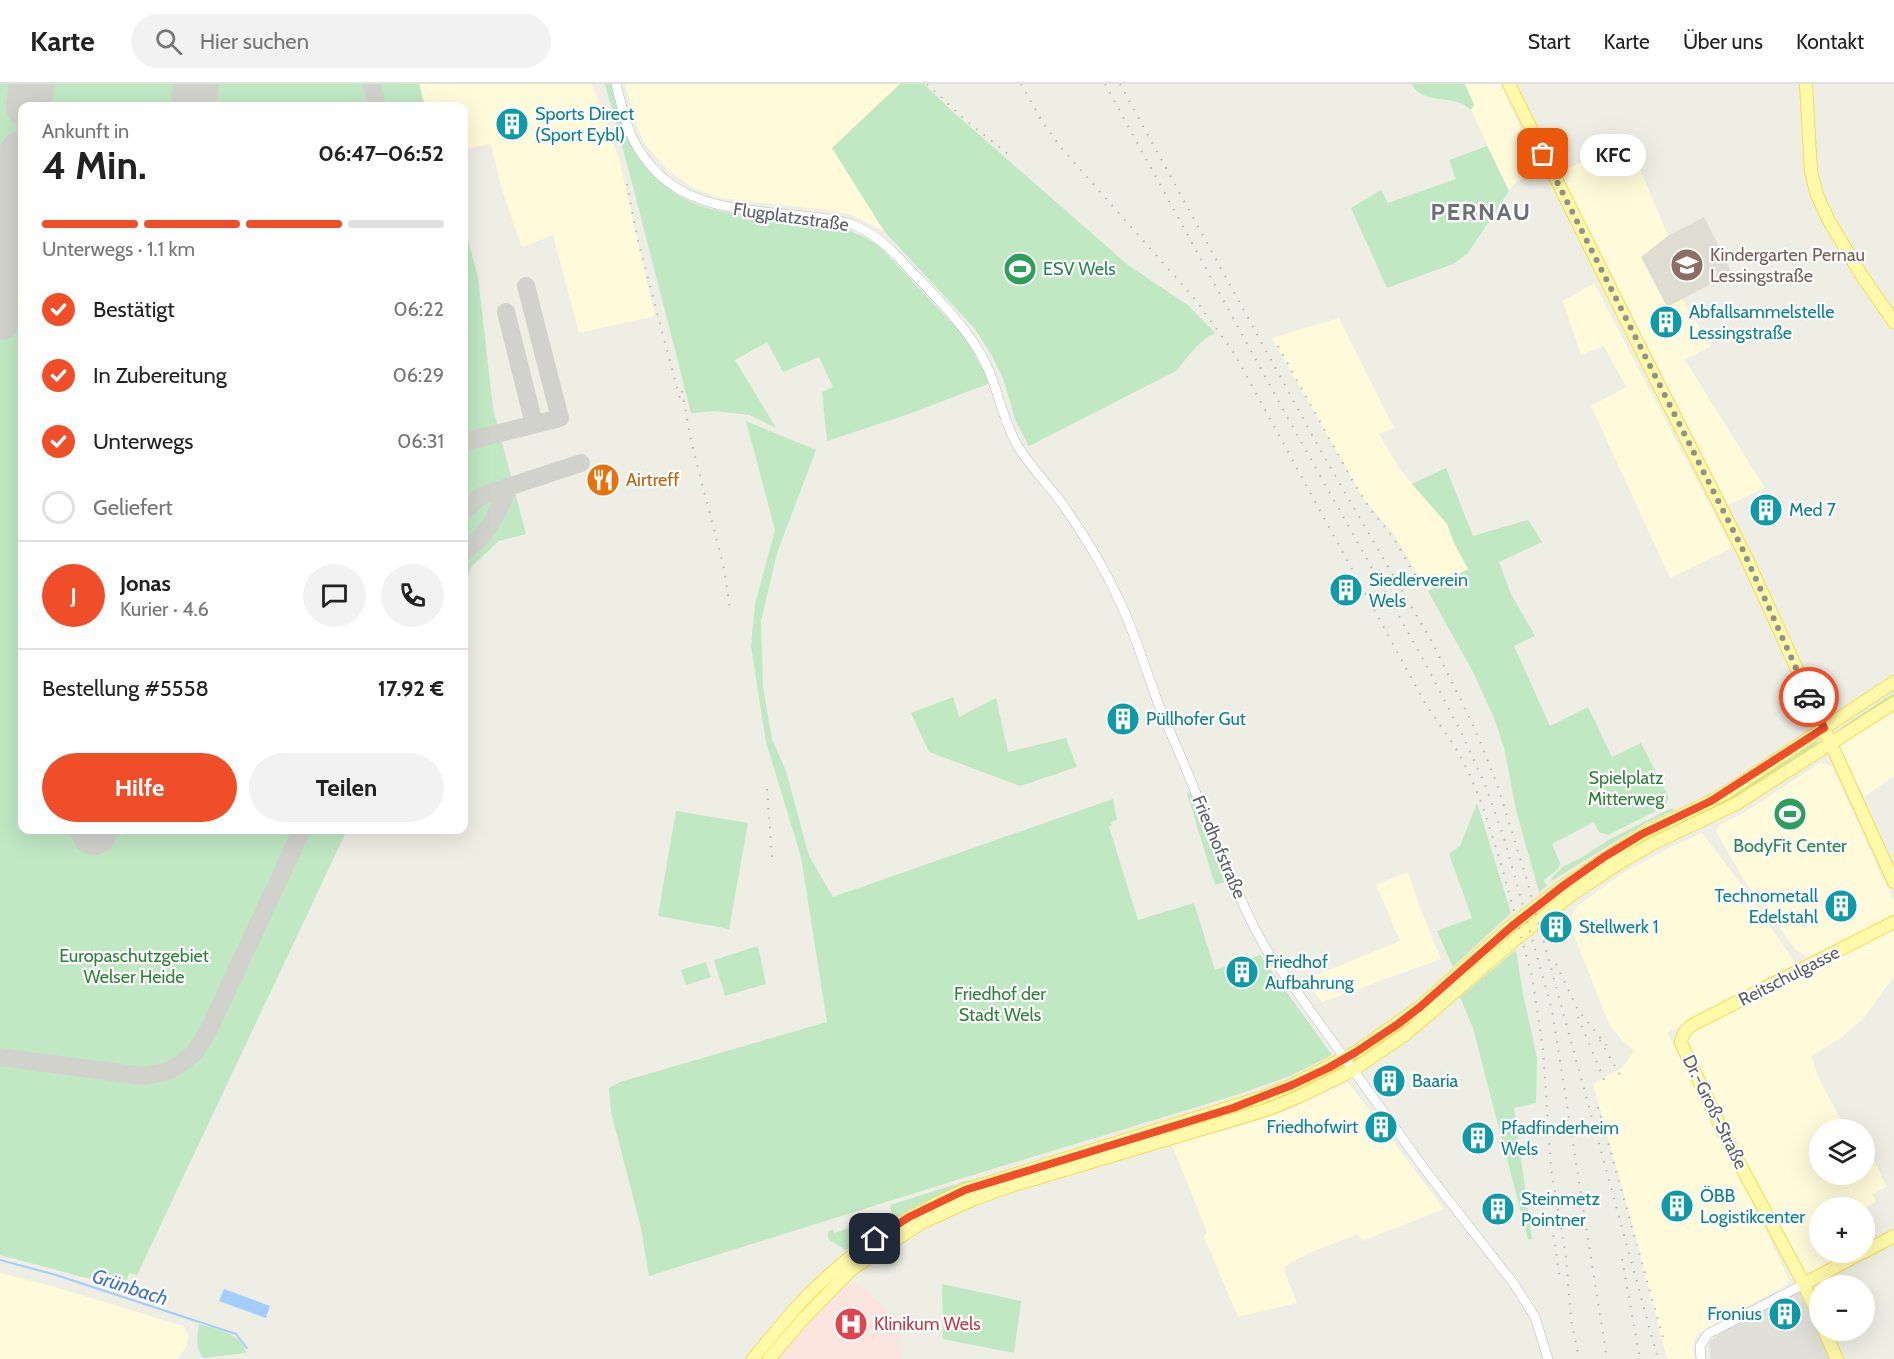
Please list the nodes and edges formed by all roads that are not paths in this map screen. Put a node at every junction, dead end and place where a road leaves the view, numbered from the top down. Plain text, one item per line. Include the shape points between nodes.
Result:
1 (616, 84) edge
2 (1509, 84) edge
3 (1806, 84) edge
4 (1894, 322) edge
5 (995, 383) joint
6 (1894, 682) edge
7 (1894, 703) edge
8 (1824, 728) junction
9 (1832, 743) junction
10 (1809, 758) junction
11 (1845, 772) junction
12 (1894, 882) edge
13 (1894, 922) edge
14 (1685, 1031) joint
15 (1345, 1058) junction
16 (1353, 1070) junction
17 (1894, 1236) edge
18 (1875, 1246) edge
19 (1843, 1263) edge
20 (1795, 1267) junction
21 (1804, 1284) junction
22 (1785, 1293) junction
23 (1809, 1295) edge
24 (1829, 1341) edge
25 (753, 1359) edge
26 (770, 1359) edge
27 (1548, 1359) edge
28 (1701, 1359) edge
29 (1837, 1359) edge

1 - 5 street, Flugplatzstraße via 633,139 662,177 707,203 834,220 868,232 896,255 970,336
2 - 8 main road via 1742,548
3 - 4 main road via 1811,172 1817,195 1860,273
5 - 15 street, Friedhofstraße via 1016,442 1096,555 1120,603 1159,705 1257,933
6 - 8 main road
7 - 9 main road
8 - 9 main road
8 - 15 main road via 1711,801 1604,857 1511,927 1406,1018
9 - 10 main road
9 - 11 main road
10 - 11 main road via 1829,759
10 - 16 main road via 1736,804 1652,844 1571,895 1406,1034
11 - 12 main road
13 - 14 main road, Reitschulgasse
14 - 20 main road, Dr.-Groß-Straße via 1681,1043 1686,1054
15 - 16 street, Friedhofstraße
15 - 25 main road via 1292,1085 1233,1108 942,1200 901,1222 844,1262 795,1309
16 - 26 main road via 1269,1109 1011,1186 923,1222 852,1269
16 - 27 street, Friedhofstraße via 1530,1307
17 - 18 main road
19 - 21 main road
20 - 21 main road, Dr.-Groß-Straße
20 - 22 street
21 - 22 street
21 - 23 main road, Dr.-Groß-Straße
22 - 28 street via 1708,1334 1700,1346
24 - 29 main road

